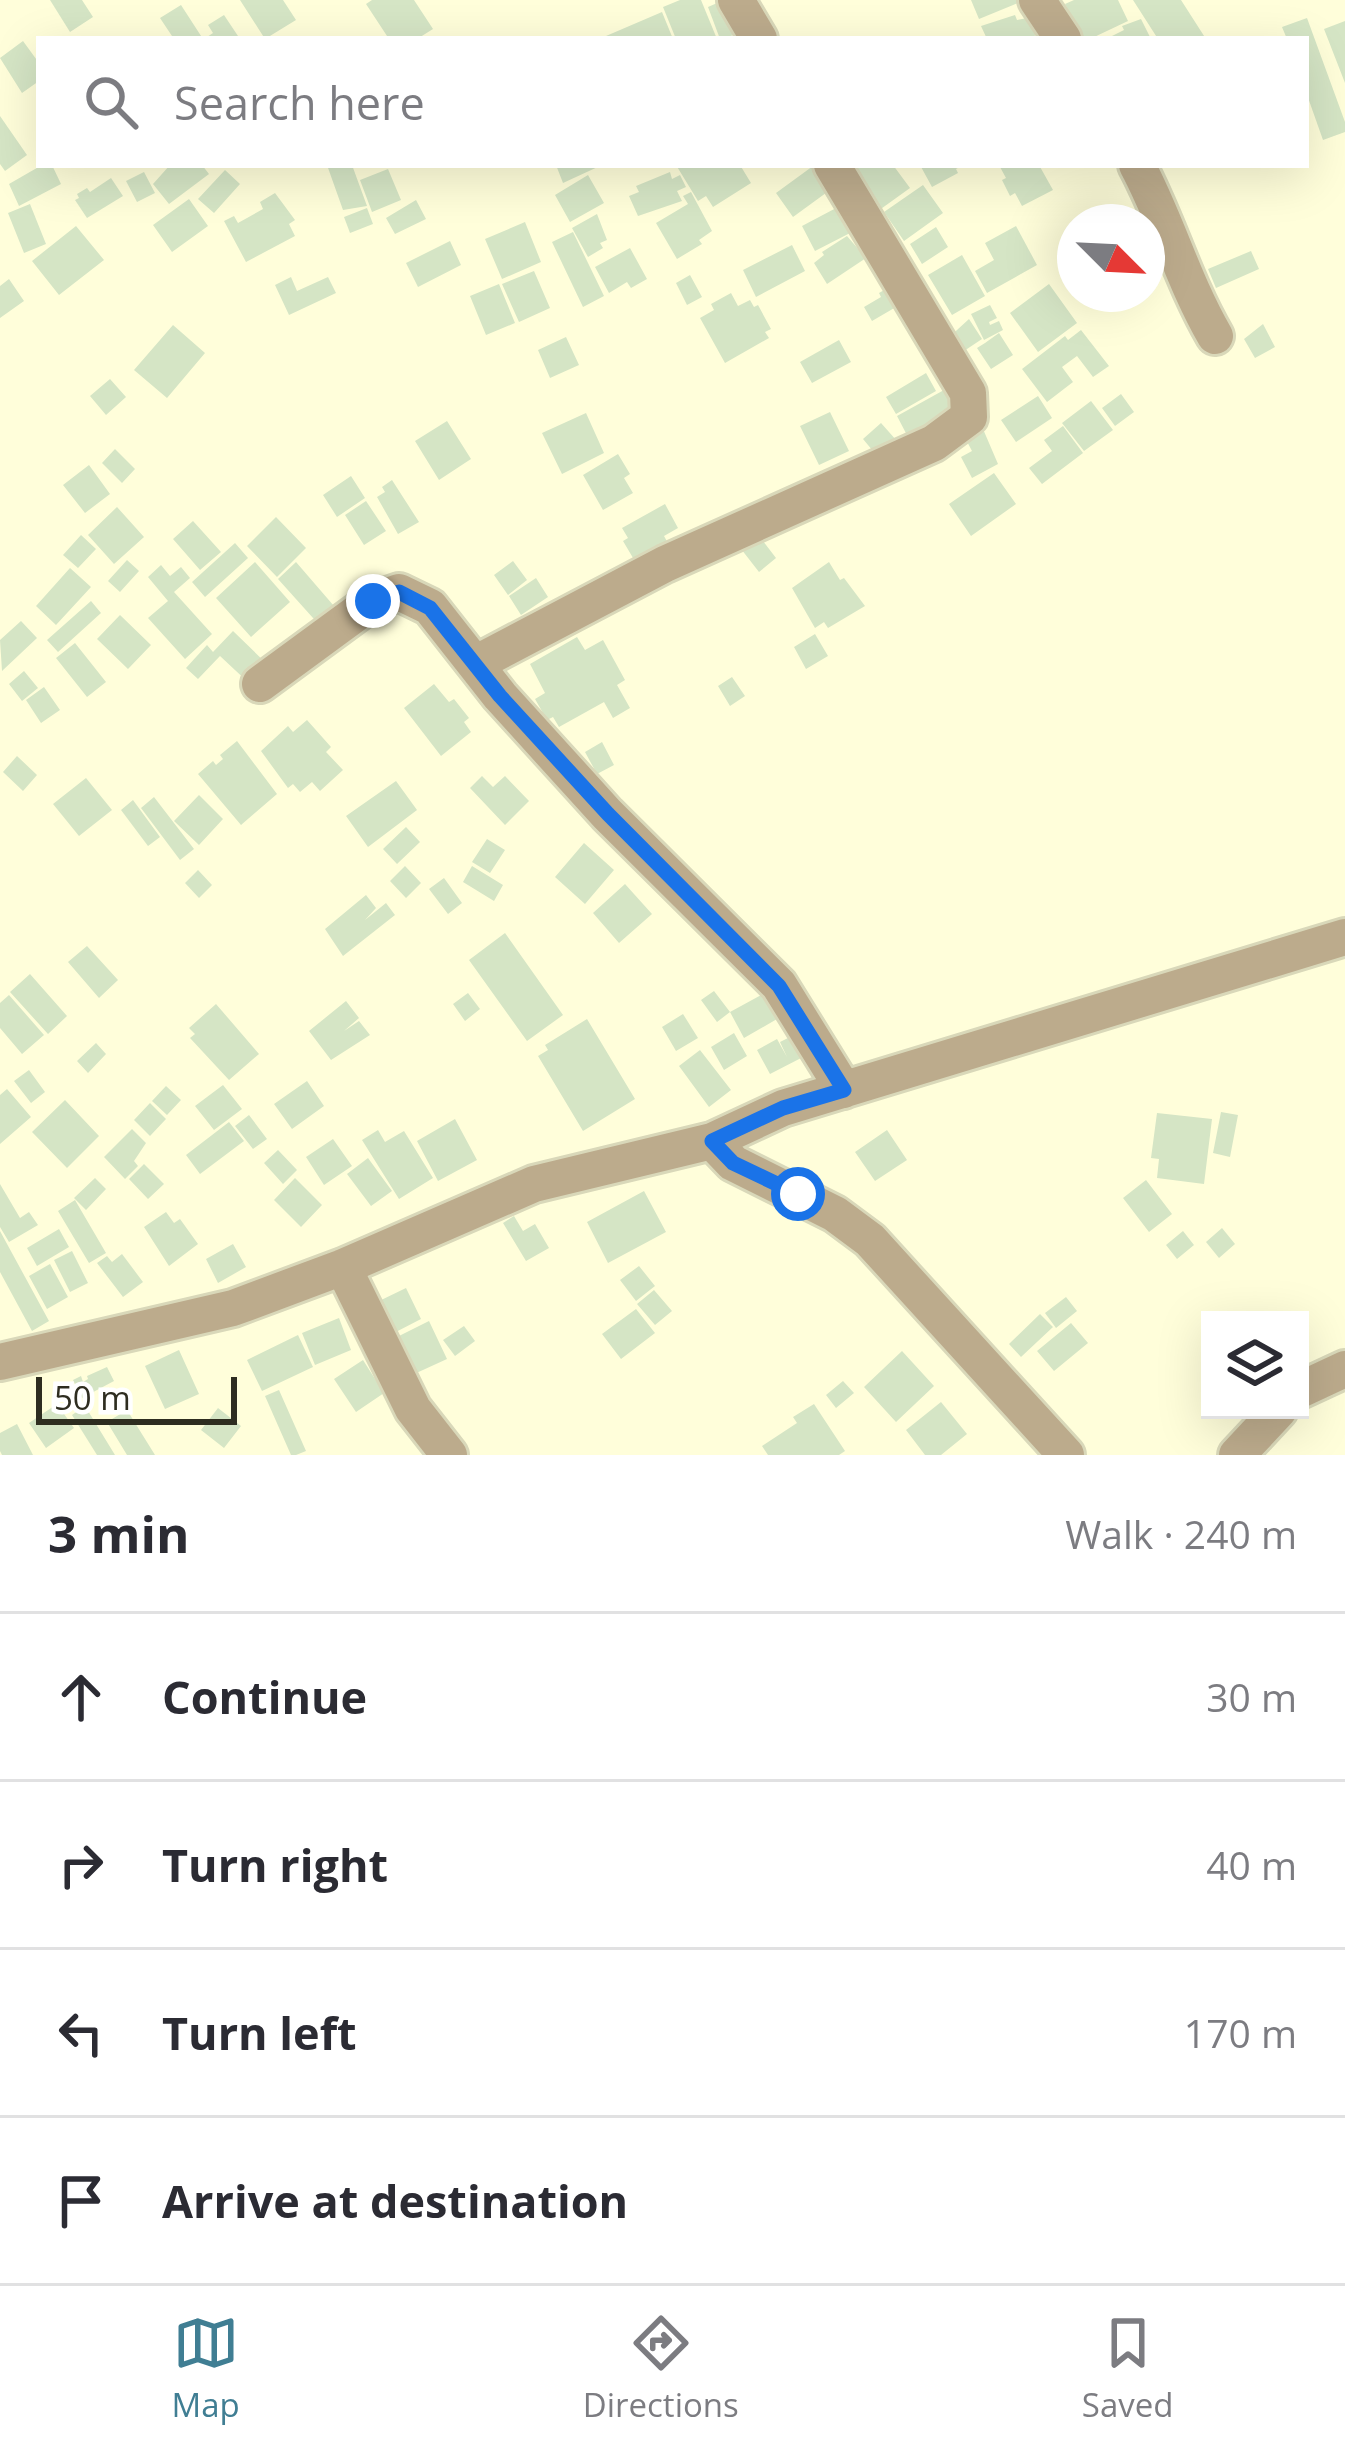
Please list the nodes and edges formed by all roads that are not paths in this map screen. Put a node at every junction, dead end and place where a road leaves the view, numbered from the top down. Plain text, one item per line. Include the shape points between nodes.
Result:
1 (736, 0) edge
2 (1042, 2) edge
3 (757, 36) edge
4 (1061, 36) edge
5 (834, 168) edge
6 (1139, 168) edge
7 (1214, 336) dead end
8 (475, 664) junction
9 (260, 684) dead end
10 (1345, 937) edge
11 (844, 1090) junction
12 (712, 1141) junction
13 (344, 1267) junction
14 (0, 1362) edge
15 (1345, 1370) edge
16 (1309, 1386) edge
17 (1271, 1419) edge
18 (449, 1455) edge
19 (1066, 1455) edge
20 (1237, 1455) edge

1 - 3 street
2 - 4 street
5 - 8 street via 968,393 969,417 934,443 665,564
6 - 7 street
8 - 9 street via 430,608 399,592 373,601
8 - 11 street via 608,814 779,986
10 - 11 street
11 - 12 street
12 - 13 street via 534,1184
12 - 19 street via 733,1163 870,1240
13 - 14 street via 233,1307
13 - 18 street via 413,1409
15 - 16 street
17 - 20 street

